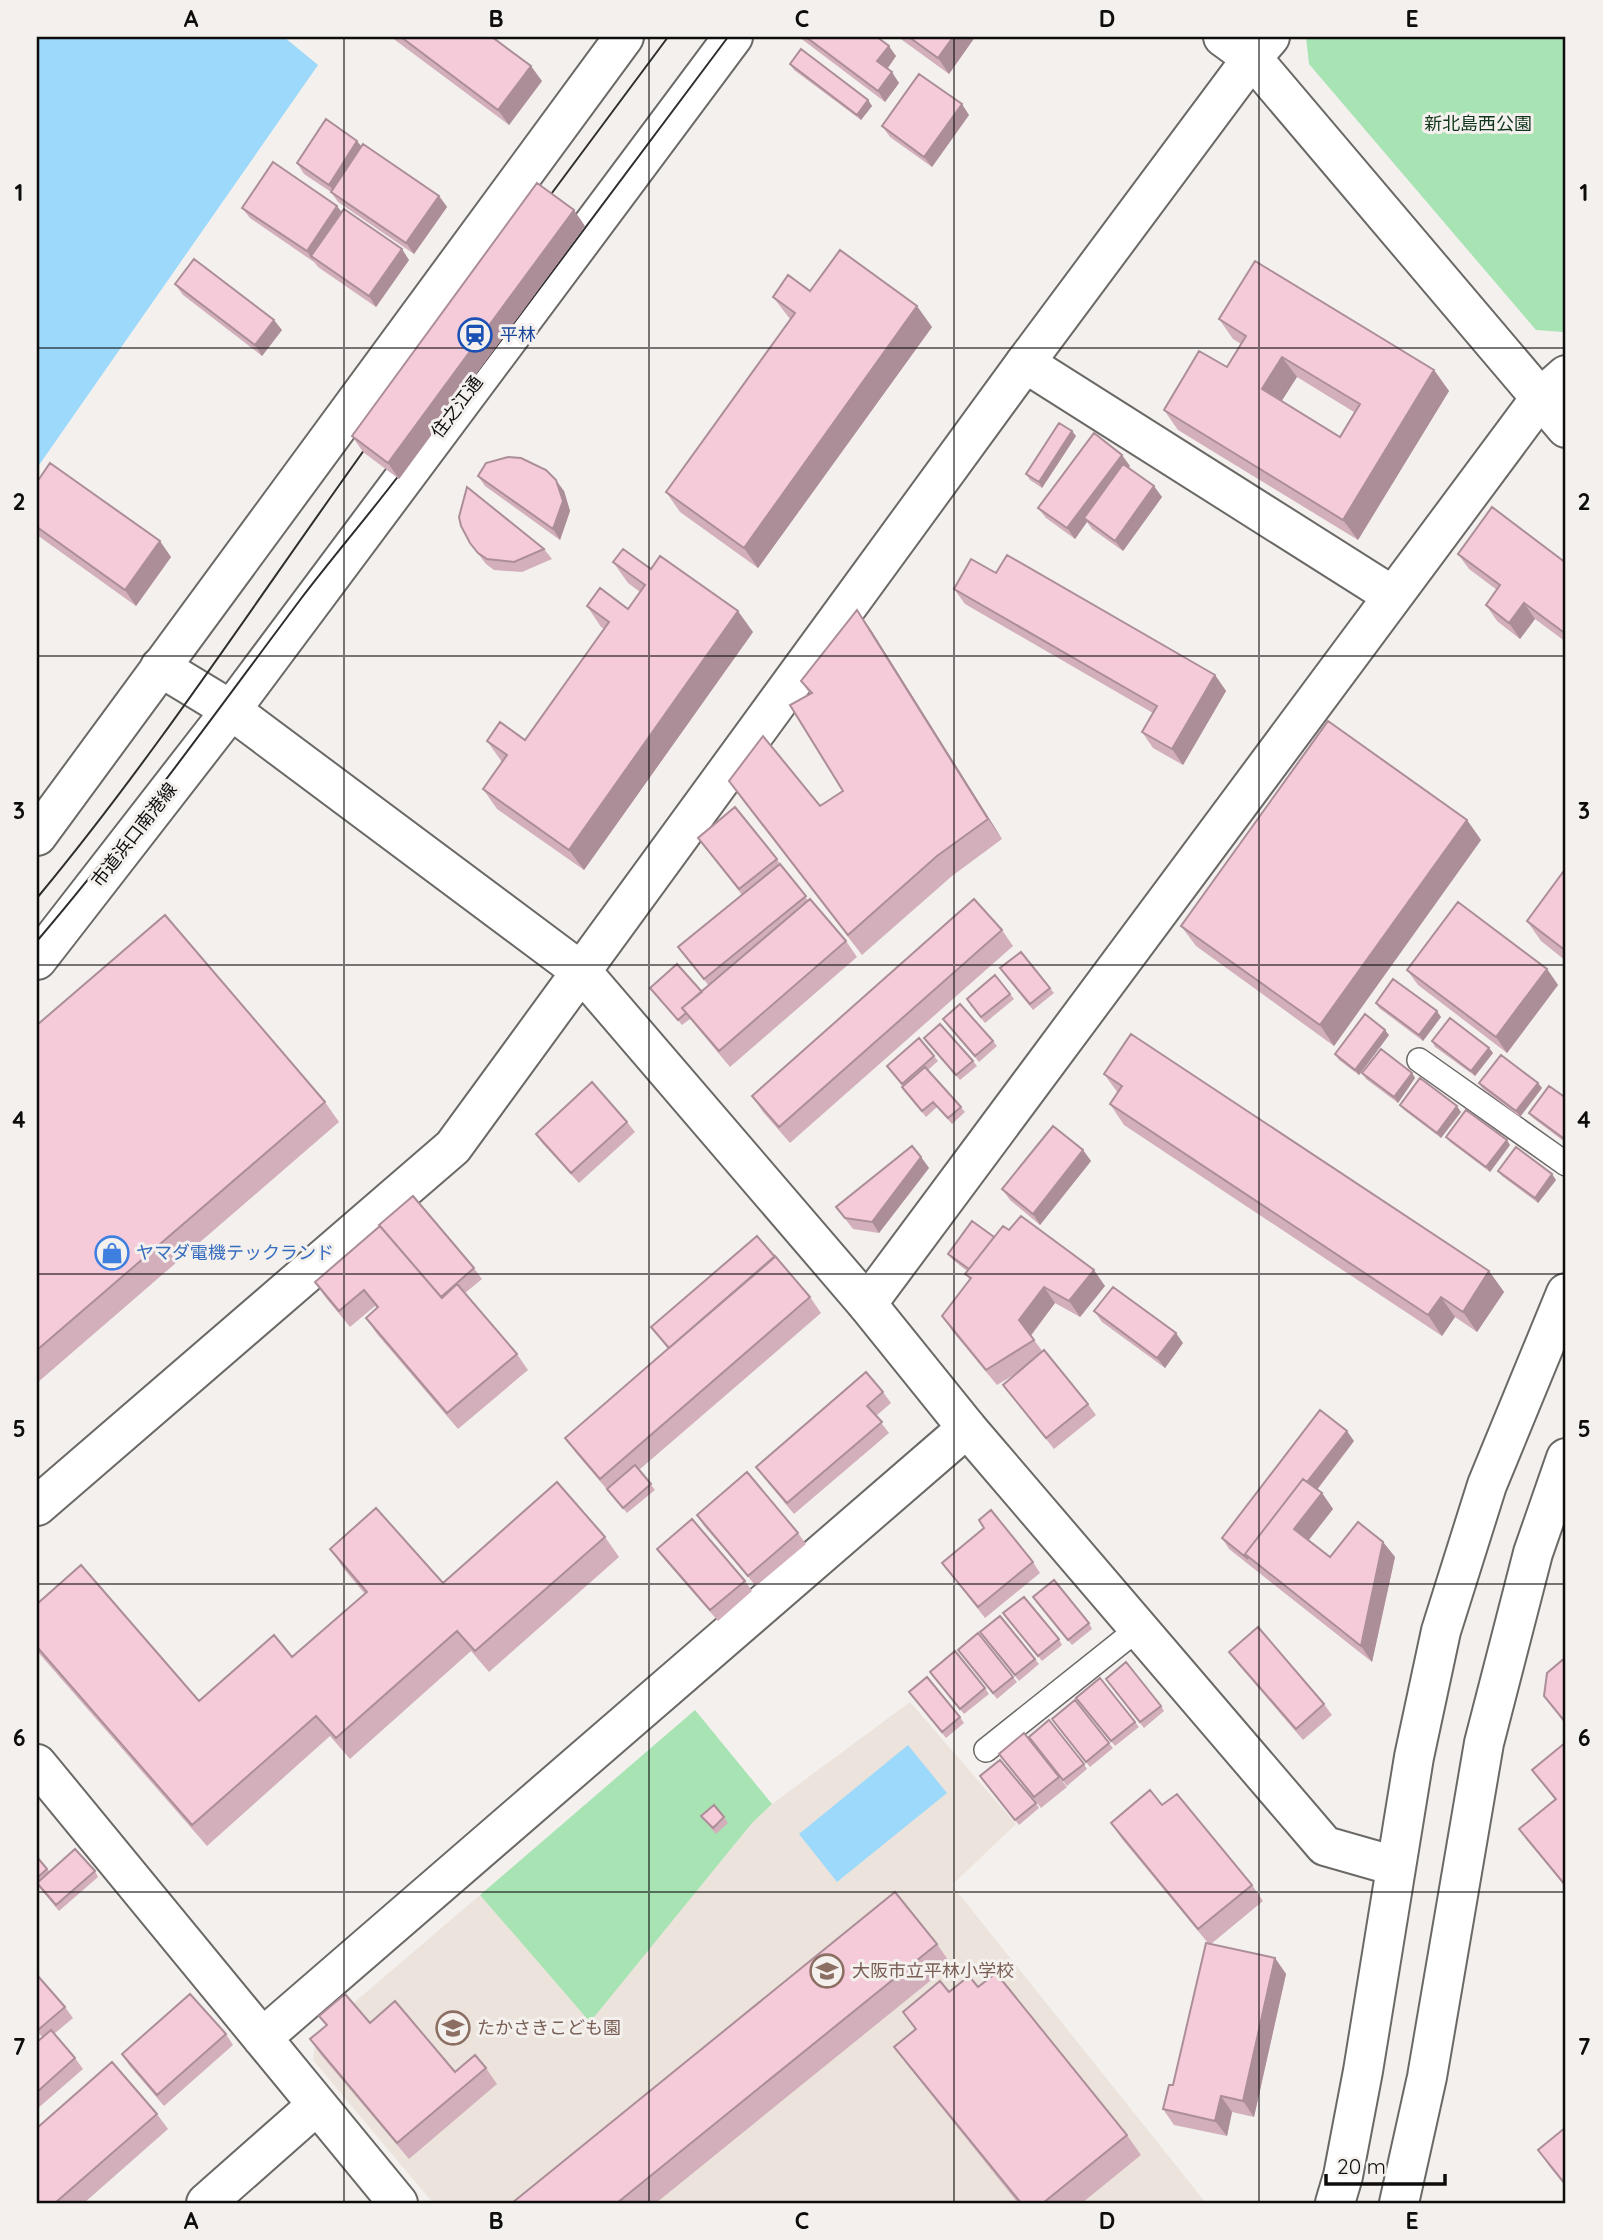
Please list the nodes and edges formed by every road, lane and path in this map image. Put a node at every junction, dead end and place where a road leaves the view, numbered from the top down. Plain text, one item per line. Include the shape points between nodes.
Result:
1 (624, 37) edge
2 (733, 37) edge
3 (1248, 44) edge
4 (1025, 363) junction
5 (1553, 386) edge
6 (1566, 428) edge
7 (1393, 596) junction
8 (160, 667) junction
9 (231, 710) junction
10 (37, 836) edge
11 (37, 960) edge
12 (582, 972) junction
13 (1419, 1060) dead end
14 (1566, 1164) edge
15 (1566, 1293) edge
16 (867, 1304) junction
17 (967, 1428) junction
18 (1566, 1458) edge
19 (37, 1506) edge
20 (1139, 1628) junction
21 (986, 1750) dead end
22 (37, 1763) edge
23 (1395, 1866) junction
24 (262, 2038) junction
25 (317, 2105) junction
26 (206, 2203) edge
27 (398, 2203) edge
28 (1335, 2203) edge
29 (1399, 2203) edge

1 - 8 street
2 - 9 street, 住之江通
3 - 4 street
3 - 5 street
4 - 7 street
4 - 12 street
5 - 6 street
5 - 7 street
7 - 16 street
8 - 9 street
8 - 10 street
9 - 11 street, 市道浜口南港線
9 - 12 street
12 - 16 street
12 - 19 street via 453,1147
13 - 14 lane
15 - 23 street via 1487,1485 1441,1632
16 - 17 street
17 - 20 street
17 - 24 street
18 - 29 street via 1533,1553 1484,1743 1427,2077
20 - 21 lane
20 - 23 street via 1325,1846
22 - 24 street
23 - 28 street via 1363,2071
24 - 25 street
25 - 26 street
25 - 27 street

